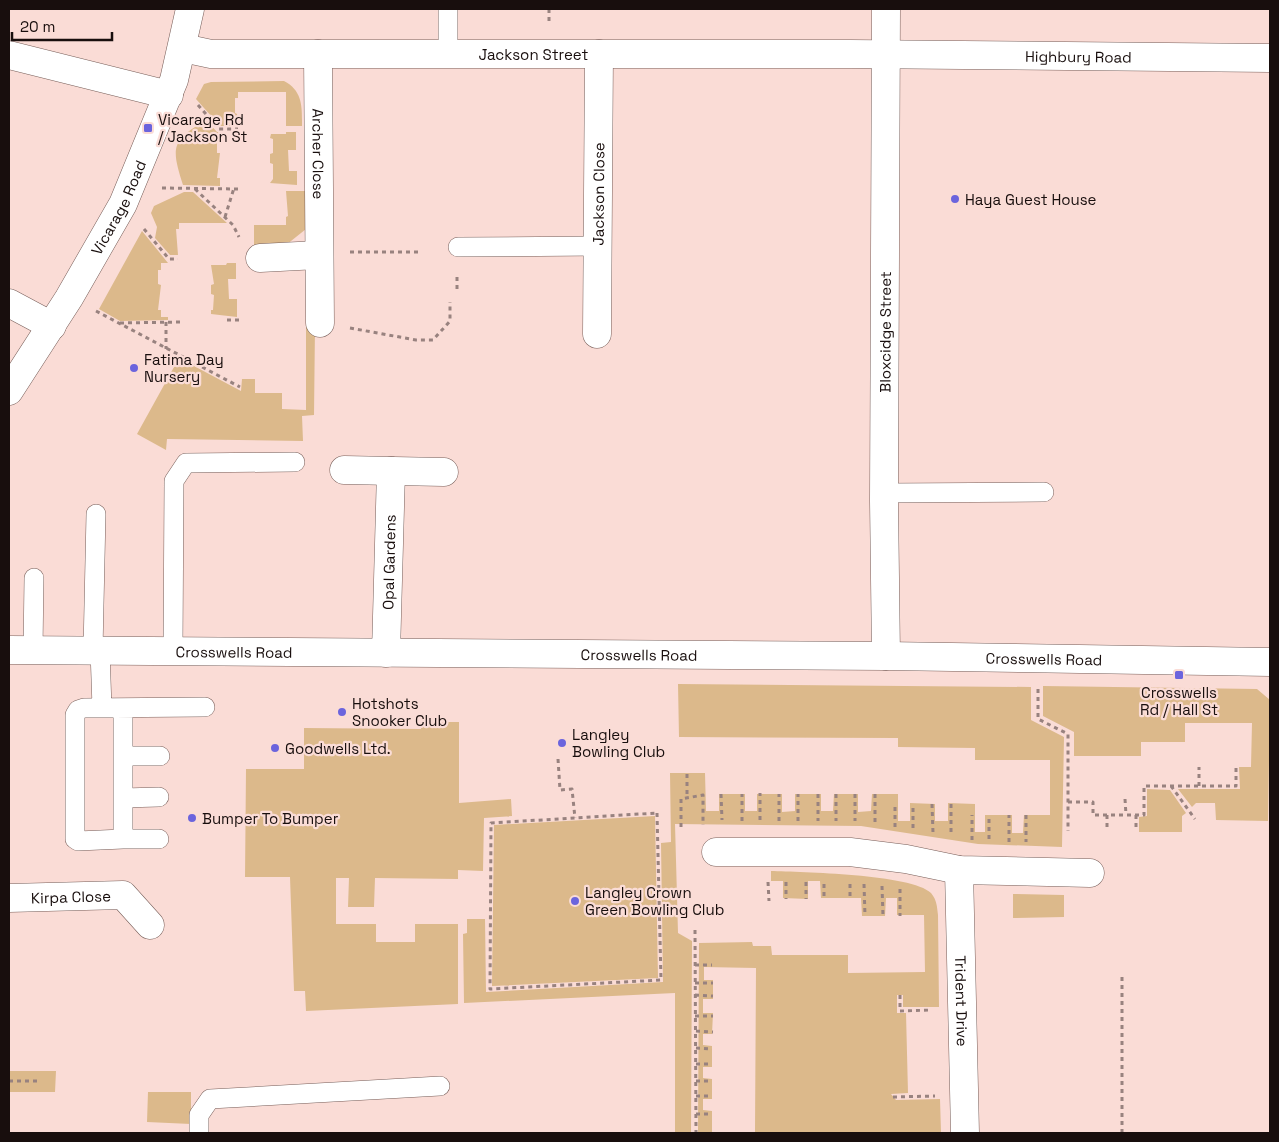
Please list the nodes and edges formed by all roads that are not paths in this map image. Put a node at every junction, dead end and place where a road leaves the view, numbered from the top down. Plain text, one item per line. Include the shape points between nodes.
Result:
1 (190, 9) edge
2 (448, 9) edge
3 (886, 9) edge
4 (183, 48) junction
5 (318, 54) junction
6 (448, 54) junction
7 (599, 54) junction
8 (9, 55) edge
9 (886, 55) junction
10 (1270, 58) edge
11 (169, 95) junction
12 (598, 246) junction
13 (458, 247) dead end
14 (318, 255) junction
15 (260, 258) dead end
16 (9, 303) edge
17 (320, 323) dead end
18 (52, 326) junction
19 (597, 334) dead end
20 (9, 391) edge
21 (295, 462) dead end
22 (344, 470) dead end
23 (390, 471) junction
24 (444, 472) dead end
25 (1044, 492) dead end
26 (884, 493) junction
27 (96, 514) dead end
28 (34, 578) dead end
29 (21, 650) edge
30 (97, 650) junction
31 (173, 650) junction
32 (386, 652) junction
33 (886, 656) junction
34 (1270, 662) edge
35 (205, 707) dead end
36 (102, 708) junction
37 (123, 708) junction
38 (123, 756) junction
39 (160, 756) dead end
40 (123, 798) junction
41 (159, 798) dead end
42 (123, 839) junction
43 (159, 839) dead end
44 (719, 840) road end
45 (965, 858) junction
46 (1090, 873) dead end
47 (9, 898) edge
48 (150, 925) dead end
49 (440, 1086) dead end
50 (199, 1133) edge
51 (965, 1133) edge

1 - 4 street, Vicarage Road
2 - 6 lane
3 - 9 street, Bloxcidge Street
4 - 5 street, Jackson Street via 211,54
4 - 11 street, Vicarage Road
5 - 6 street, Jackson Street
5 - 14 street, Archer Close
6 - 7 street, Jackson Street
7 - 9 street, Jackson Street
7 - 12 street, Jackson Close
8 - 11 street
9 - 10 street, Highbury Road
9 - 26 street, Bloxcidge Street
11 - 18 street, Vicarage Road via 123,204
12 - 13 lane
12 - 19 street, Jackson Close
14 - 15 street
14 - 17 street, Archer Close
16 - 18 street
18 - 20 street, Vicarage Road
21 - 31 lane via 186,463 174,481
22 - 23 street
23 - 24 street
23 - 32 street, Opal Gardens
25 - 26 lane
26 - 33 street, Bloxcidge Street
27 - 30 lane
28 - 29 lane
29 - 30 street, Crosswells Road
30 - 31 street, Crosswells Road
30 - 36 lane
31 - 32 street, Crosswells Road
32 - 33 street, Crosswells Road
33 - 34 street, Crosswells Road
35 - 37 lane
36 - 37 lane
36 - 42 lane via 84,708 76,715 74,837 78,841
37 - 38 lane
38 - 39 lane
38 - 40 lane
40 - 41 lane
40 - 42 lane
42 - 43 lane
44 - 45 street via 906,859
45 - 46 street
45 - 51 street, Trident Drive
47 - 48 street, Kirpa Close via 123,896
49 - 50 lane via 210,1099 200,1115

